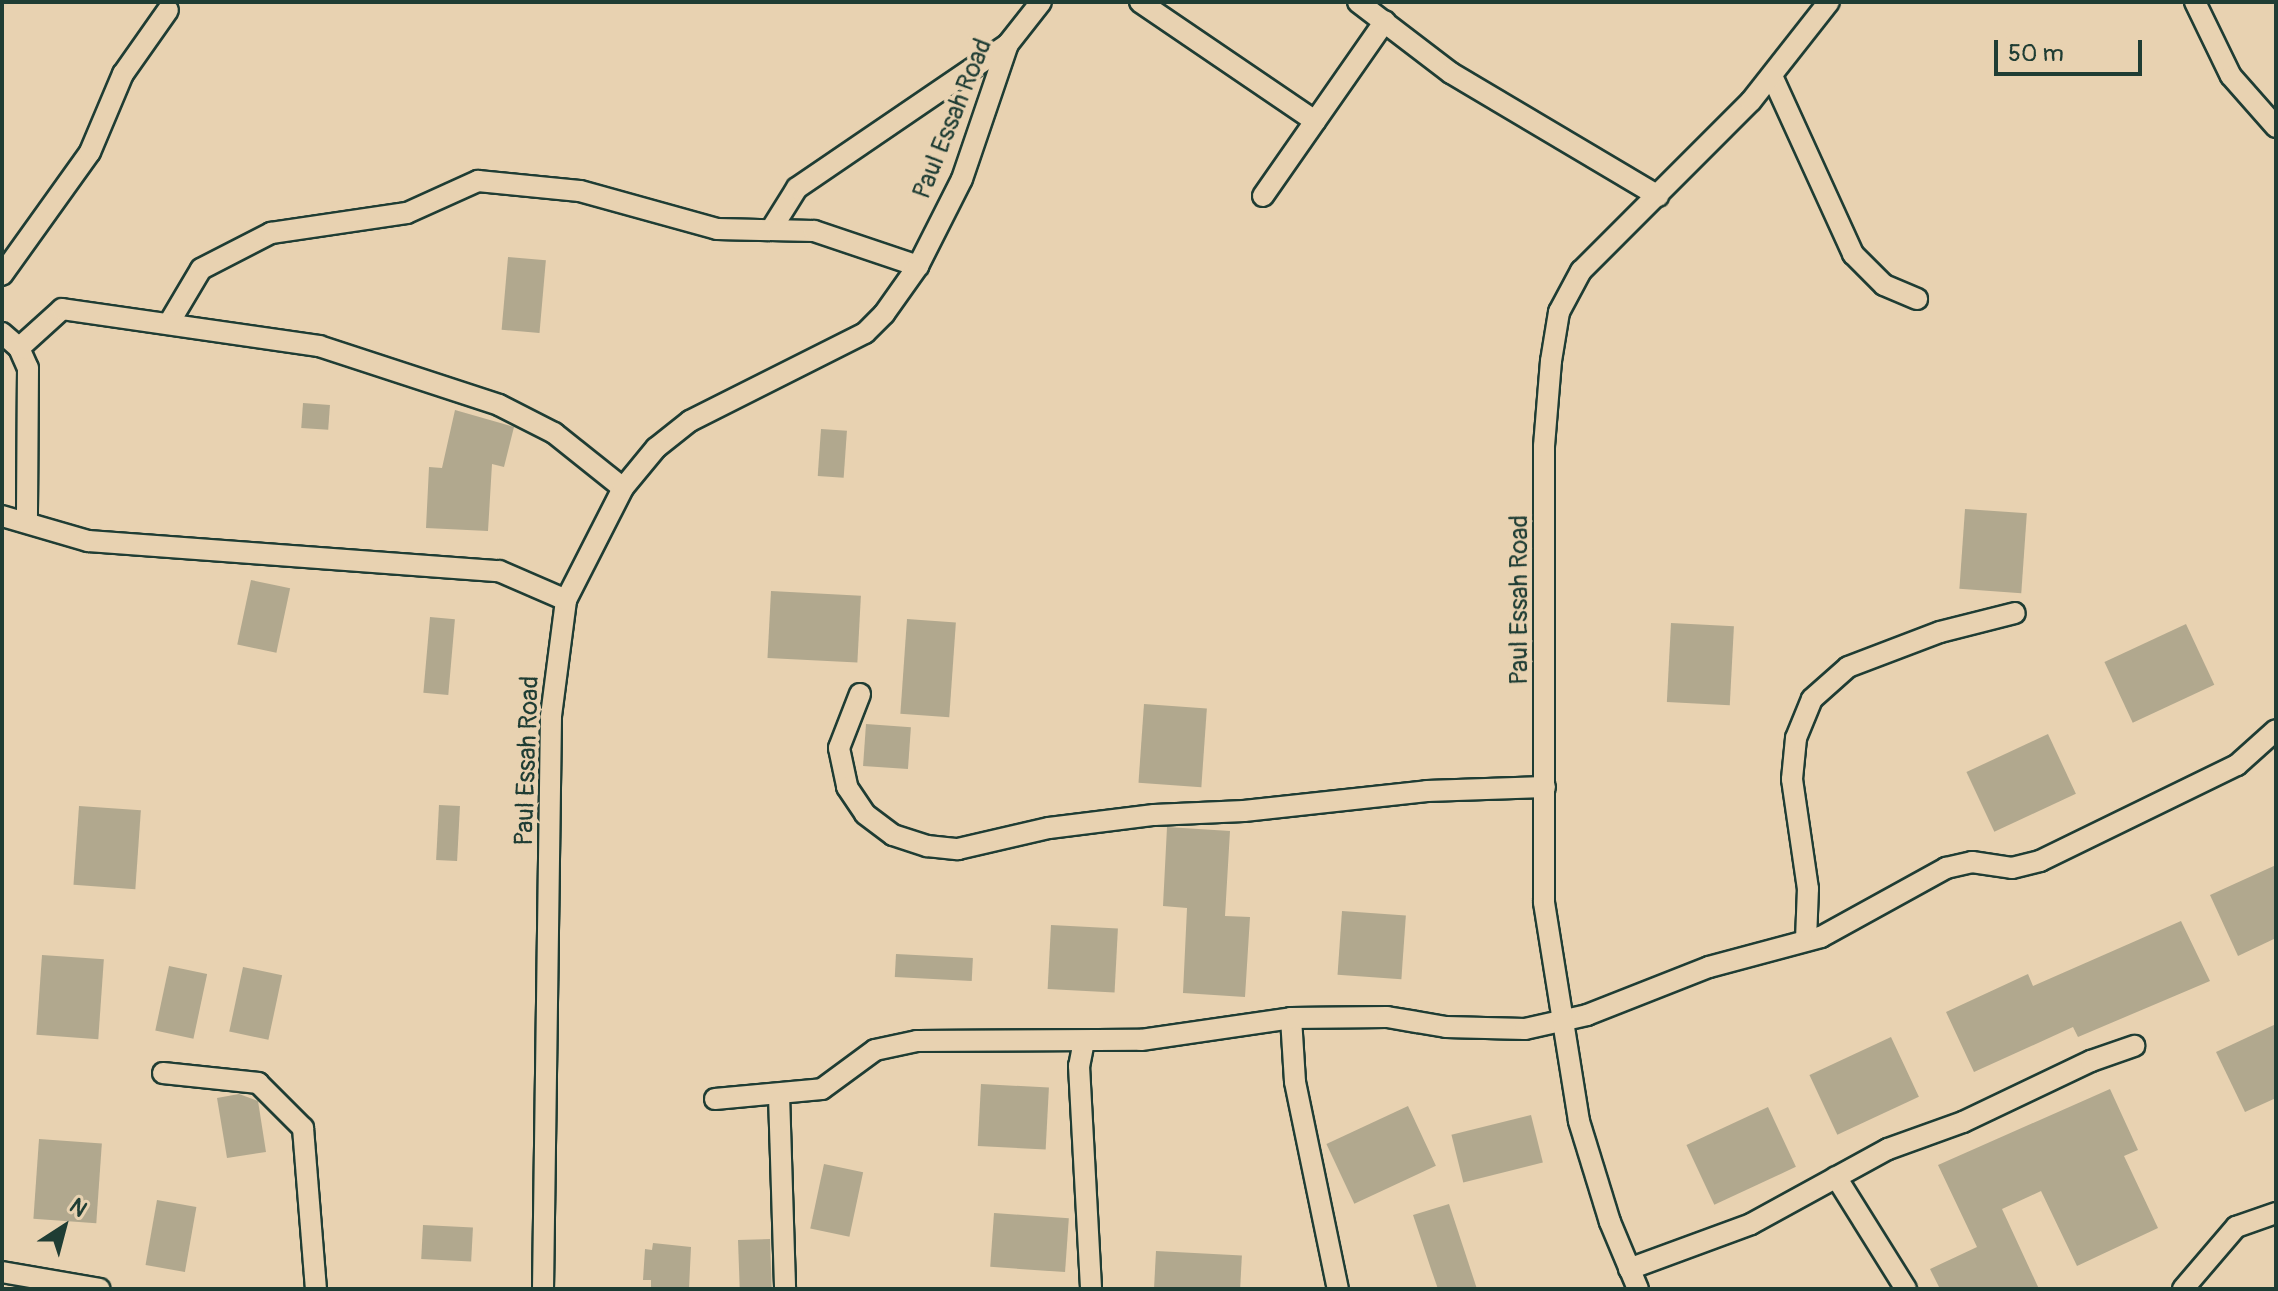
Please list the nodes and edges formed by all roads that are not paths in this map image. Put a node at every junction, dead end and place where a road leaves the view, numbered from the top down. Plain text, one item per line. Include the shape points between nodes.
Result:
1 (1041, 2) edge
2 (1140, 2) edge
3 (1829, 2) edge
4 (2195, 2) edge
5 (167, 5) edge
6 (1372, 8) edge
7 (1008, 44) junction
8 (1772, 76) junction
9 (1315, 121) junction
10 (2276, 127) edge
11 (1263, 196) dead end
12 (1658, 196) junction
13 (772, 228) junction
14 (918, 266) junction
15 (2, 275) edge
16 (1917, 299) dead end
17 (169, 323) junction
18 (2, 333) edge
19 (19, 348) junction
20 (623, 488) junction
21 (2, 516) edge
22 (27, 522) junction
23 (566, 600) junction
24 (2015, 613) dead end
25 (860, 694) dead end
26 (2276, 730) edge
27 (1545, 787) junction
28 (1806, 940) junction
29 (1291, 1018) junction
30 (1559, 1018) junction
31 (1084, 1041) junction
32 (2134, 1046) dead end
33 (163, 1073) dead end
34 (779, 1095) junction
35 (715, 1099) dead end
36 (1836, 1177) junction
37 (2276, 1213) edge
38 (2, 1272) edge
39 (1630, 1282) edge
40 (100, 1289) edge
41 (316, 1289) edge
42 (543, 1289) edge
43 (785, 1289) edge
44 (1091, 1289) edge
45 (1338, 1289) edge
46 (1906, 1289) edge
47 (2183, 1289) edge

1 - 7 street, Paul Essah Road
2 - 9 street
3 - 8 street, Paul Essah Road
4 - 10 street via 2231,76
5 - 15 street via 123,74 90,152
6 - 9 street
6 - 12 street via 1451,73
7 - 13 street via 797,188
7 - 14 street, Paul Essah Road via 962,179
8 - 12 street, Paul Essah Road
8 - 16 street via 1853,254 1884,285
9 - 11 street
12 - 27 street, Paul Essah Road via 1581,271 1559,312 1544,446
13 - 14 street via 814,231
13 - 17 street via 717,229 580,191 478,181 407,213 271,233 201,269
14 - 20 street, Paul Essah Road via 865,333 690,421 656,448
17 - 19 street via 62,309
17 - 20 street via 319,346 499,405 554,433
18 - 19 street
19 - 22 street via 28,368
20 - 23 street, Paul Essah Road
21 - 22 street
22 - 23 street via 88,541 499,571
23 - 42 street, Paul Essah Road via 551,716
24 - 28 street via 1940,632 1848,667 1812,699 1796,738 1792,779 1808,889
25 - 27 street via 839,748 847,787 865,814 927,846 958,849 1049,828 1154,815 1427,791
26 - 28 street via 2237,765 2040,861 2012,868 1972,862 1946,868 1821,937
27 - 30 street, Paul Essah Road via 1544,902
28 - 30 street via 1709,967 1587,1015
29 - 30 street via 1387,1017 1488,1030 1525,1029
29 - 31 street via 1141,1040
29 - 45 street via 1298,1096
30 - 39 street, Paul Essah Road via 1579,1121
31 - 34 street via 891,1045 875,1050 835,1084
31 - 44 street via 1079,1066
32 - 36 street via 1963,1122 1888,1149
33 - 41 street via 258,1083 303,1128
34 - 35 street
34 - 43 street
36 - 39 street
36 - 46 street
37 - 47 street via 2236,1227
38 - 40 street

